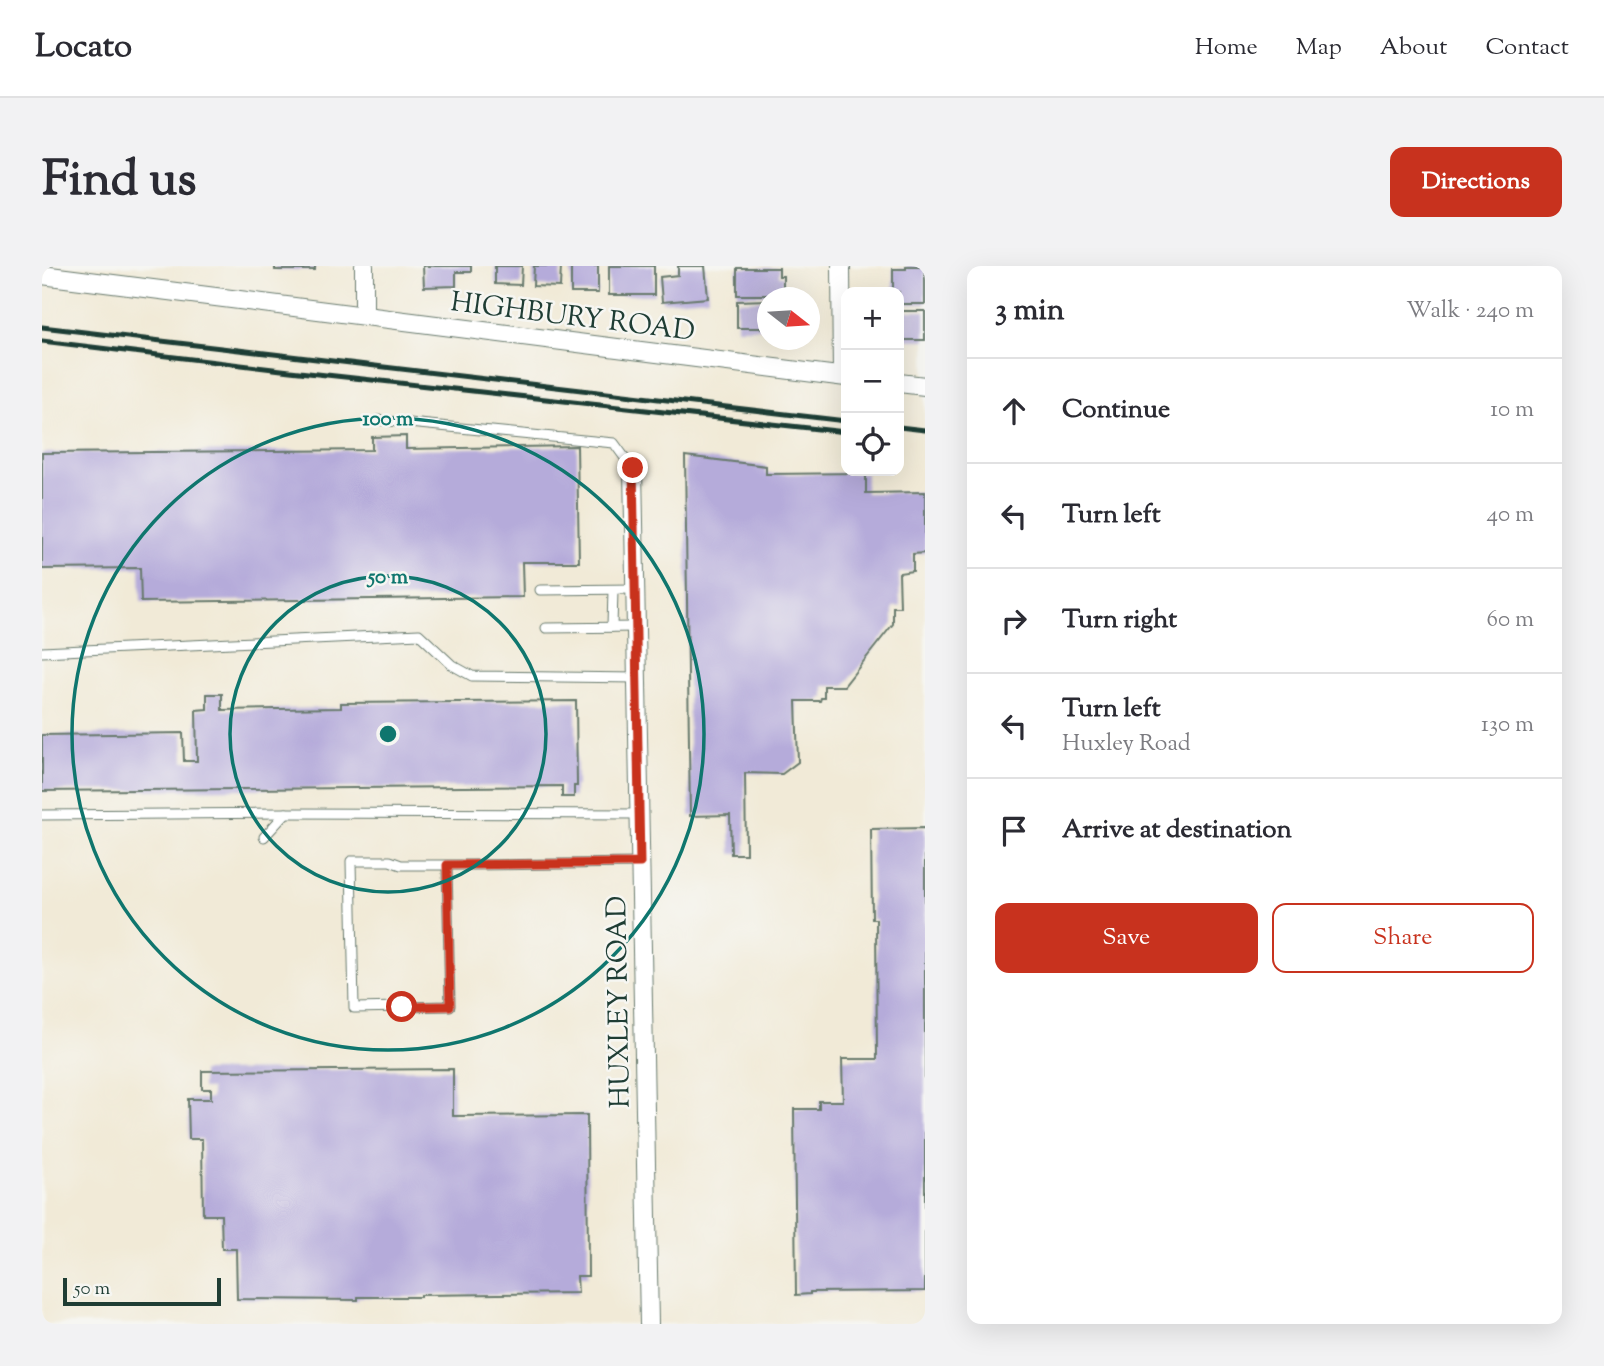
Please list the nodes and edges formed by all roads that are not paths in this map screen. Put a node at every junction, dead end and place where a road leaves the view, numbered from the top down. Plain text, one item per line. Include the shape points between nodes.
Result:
1 (364, 266) edge
2 (841, 266) edge
3 (42, 275) edge
4 (364, 315) junction
5 (843, 350) edge
6 (841, 377) edge
7 (904, 384) edge
8 (925, 386) edge
9 (378, 420) dead end
10 (633, 468) joint
11 (636, 589) junction
12 (540, 590) dead end
13 (613, 590) junction
14 (612, 627) junction
15 (637, 627) junction
16 (546, 628) dead end
17 (42, 652) edge
18 (637, 678) junction
19 (286, 813) junction
20 (640, 814) junction
21 (42, 815) edge
22 (264, 837) dead end
23 (640, 863) junction
24 (447, 865) junction
25 (649, 1324) edge

1 - 4 street
2 - 5 street
3 - 4 street, HIGHBURY ROAD
4 - 6 street, HIGHBURY ROAD
7 - 8 street
9 - 10 lane via 614,443
10 - 11 street, HUXLEY ROAD
11 - 13 lane
11 - 15 street, HUXLEY ROAD
12 - 13 lane
13 - 14 lane
14 - 15 lane
14 - 16 lane
15 - 18 street, HUXLEY ROAD
17 - 18 lane via 419,634 452,665 472,676
18 - 20 street, HUXLEY ROAD
19 - 20 lane
19 - 21 lane
19 - 22 lane
20 - 23 street, HUXLEY ROAD
23 - 24 lane
23 - 25 street, HUXLEY ROAD
24 - 24 lane via 351,861 354,1008 450,1006

